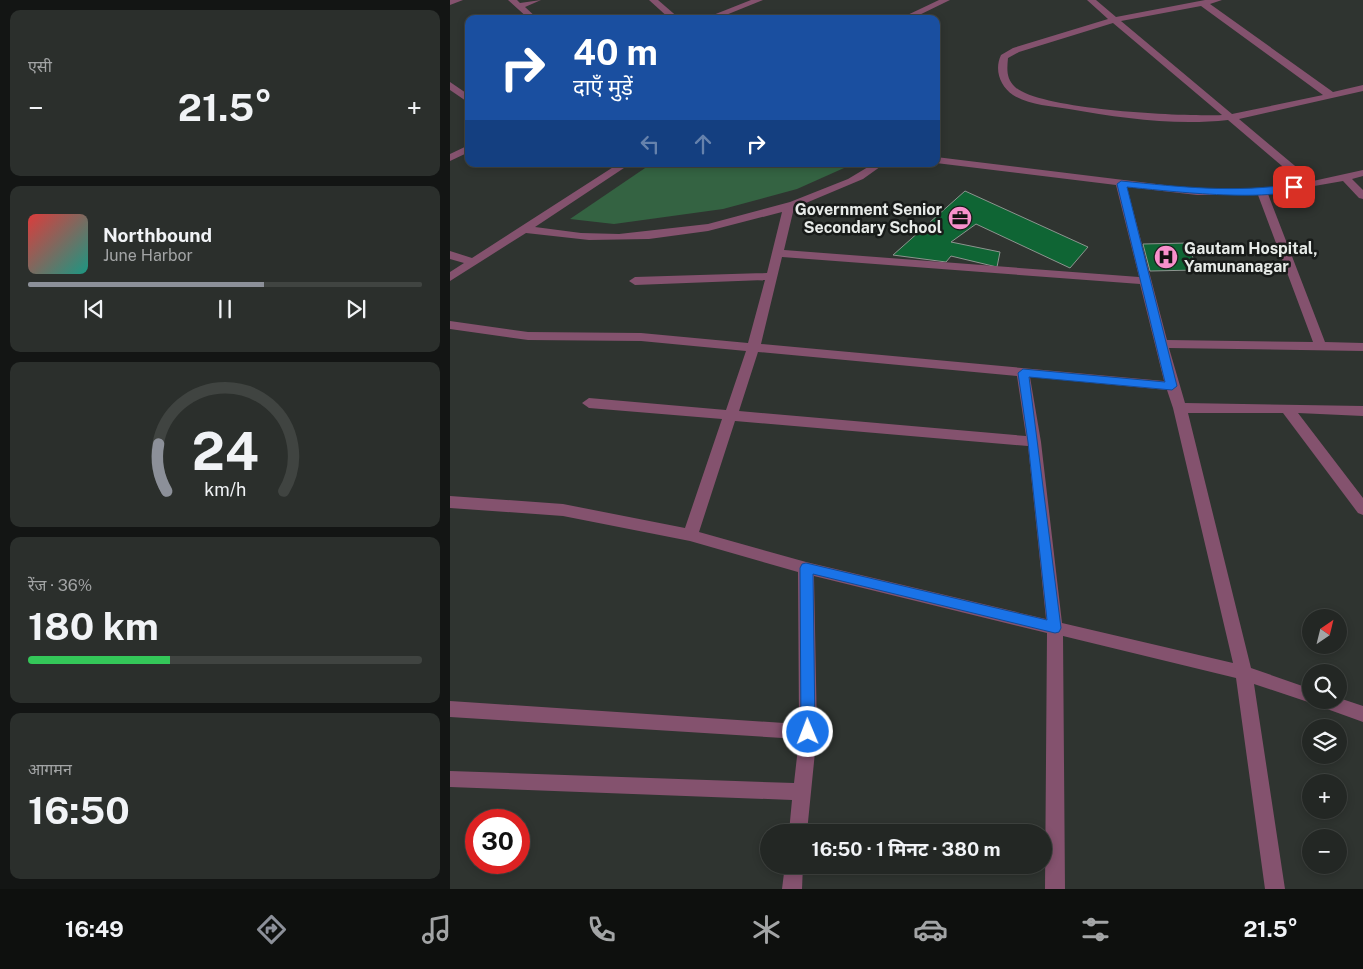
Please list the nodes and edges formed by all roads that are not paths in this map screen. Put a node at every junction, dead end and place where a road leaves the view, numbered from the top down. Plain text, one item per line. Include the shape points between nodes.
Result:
1 (459, 0) edge
2 (536, 0) edge
3 (654, 0) edge
4 (759, 0) edge
5 (946, 0) edge
6 (1091, 0) edge
7 (1218, 0) edge
8 (450, 2) edge
9 (930, 2) edge
10 (515, 3) edge
11 (1203, 3) junction
12 (529, 15) edge
13 (671, 15) edge
14 (718, 15) edge
15 (909, 15) edge
16 (1113, 20) junction
17 (450, 85) edge
18 (1363, 88) edge
19 (1330, 95) junction
20 (465, 97) edge
21 (1228, 117) junction
22 (465, 150) edge
23 (451, 157) edge
24 (940, 161) edge
25 (620, 167) edge
26 (874, 167) edge
27 (1363, 173) edge
28 (1344, 177) junction
29 (1121, 184) junction
30 (1311, 185) junction
31 (1262, 192) junction
32 (1363, 196) edge
33 (789, 207) junction
34 (524, 229) junction
35 (777, 253) junction
36 (450, 255) edge
37 (473, 262) junction
38 (772, 276) junction
39 (450, 277) edge
40 (635, 281) dead end
41 (1146, 281) junction
42 (450, 325) edge
43 (1161, 344) junction
44 (1321, 347) junction
45 (1363, 347) edge
46 (753, 348) junction
47 (1023, 373) junction
48 (1172, 386) junction
49 (589, 403) dead end
50 (1180, 408) junction
51 (1287, 408) junction
52 (1363, 411) edge
53 (731, 414) junction
54 (1034, 442) junction
55 (450, 502) edge
56 (1363, 509) edge
57 (690, 535) junction
58 (806, 568) junction
59 (1055, 628) junction
60 (1244, 673) junction
61 (1302, 693) edge
62 (450, 709) edge
63 (1347, 709) edge
64 (1363, 714) edge
65 (808, 732) junction
66 (450, 779) edge
67 (802, 792) junction
68 (799, 824) edge
69 (793, 874) edge
70 (792, 889) edge
71 (1055, 889) edge
72 (1274, 889) edge

1 - 8 street
2 - 10 street
3 - 13 street
4 - 14 street
5 - 9 street
6 - 16 street
7 - 11 street
9 - 15 street
10 - 12 street
11 - 16 street
11 - 19 street
16 - 21 street
16 - 21 street via 1032,44 1004,57 1002,66 1012,92 1023,98 1048,103 1157,118
17 - 20 street
18 - 19 street
19 - 21 street
21 - 30 street
22 - 23 street
24 - 29 street
25 - 34 street
26 - 33 street
27 - 28 street
28 - 30 street
28 - 32 street
29 - 31 street via 1197,192
29 - 41 street
30 - 31 street
31 - 44 street
33 - 34 street via 690,232 644,237 586,237
33 - 35 street
34 - 37 street
35 - 38 street
35 - 41 street
36 - 37 street
37 - 39 street
38 - 40 street
38 - 46 street
41 - 43 street
42 - 46 street via 528,336 641,337
43 - 44 street
43 - 48 street
44 - 45 street
46 - 47 street
46 - 53 street
47 - 48 street
47 - 54 street
48 - 50 street
49 - 53 street
50 - 51 street
50 - 60 street
51 - 52 street
51 - 56 street
53 - 54 street
53 - 57 street
54 - 59 street
55 - 57 street via 563,510
57 - 58 street
58 - 59 street
58 - 65 street
59 - 60 street
59 - 71 street
60 - 61 street
60 - 72 street
62 - 65 street
63 - 64 street
65 - 67 street
66 - 67 street
67 - 68 street
69 - 70 street

